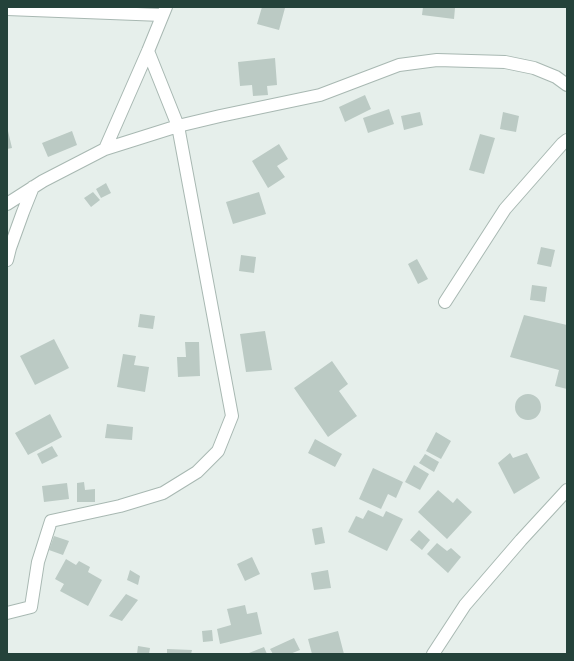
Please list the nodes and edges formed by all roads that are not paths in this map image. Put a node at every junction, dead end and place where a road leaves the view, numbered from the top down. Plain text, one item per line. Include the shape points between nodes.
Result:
1 (7, 9) edge
2 (164, 11) edge
3 (148, 51) junction
4 (567, 85) edge
5 (178, 126) junction
6 (567, 140) edge
7 (105, 149) junction
8 (33, 187) junction
9 (7, 204) edge
10 (7, 260) edge
11 (445, 302) dead end
12 (567, 490) edge
13 (7, 613) edge
14 (433, 654) edge

1 - 2 street
2 - 3 street
3 - 5 street
3 - 7 street
4 - 5 street via 556,77 534,68 505,62 437,60 399,65 320,95
5 - 7 street
5 - 13 street via 232,416 218,451 197,472 163,493 120,506 51,521 38,562 31,607
6 - 11 street via 505,209
7 - 8 street
8 - 9 street
8 - 10 street
12 - 14 street via 465,605

